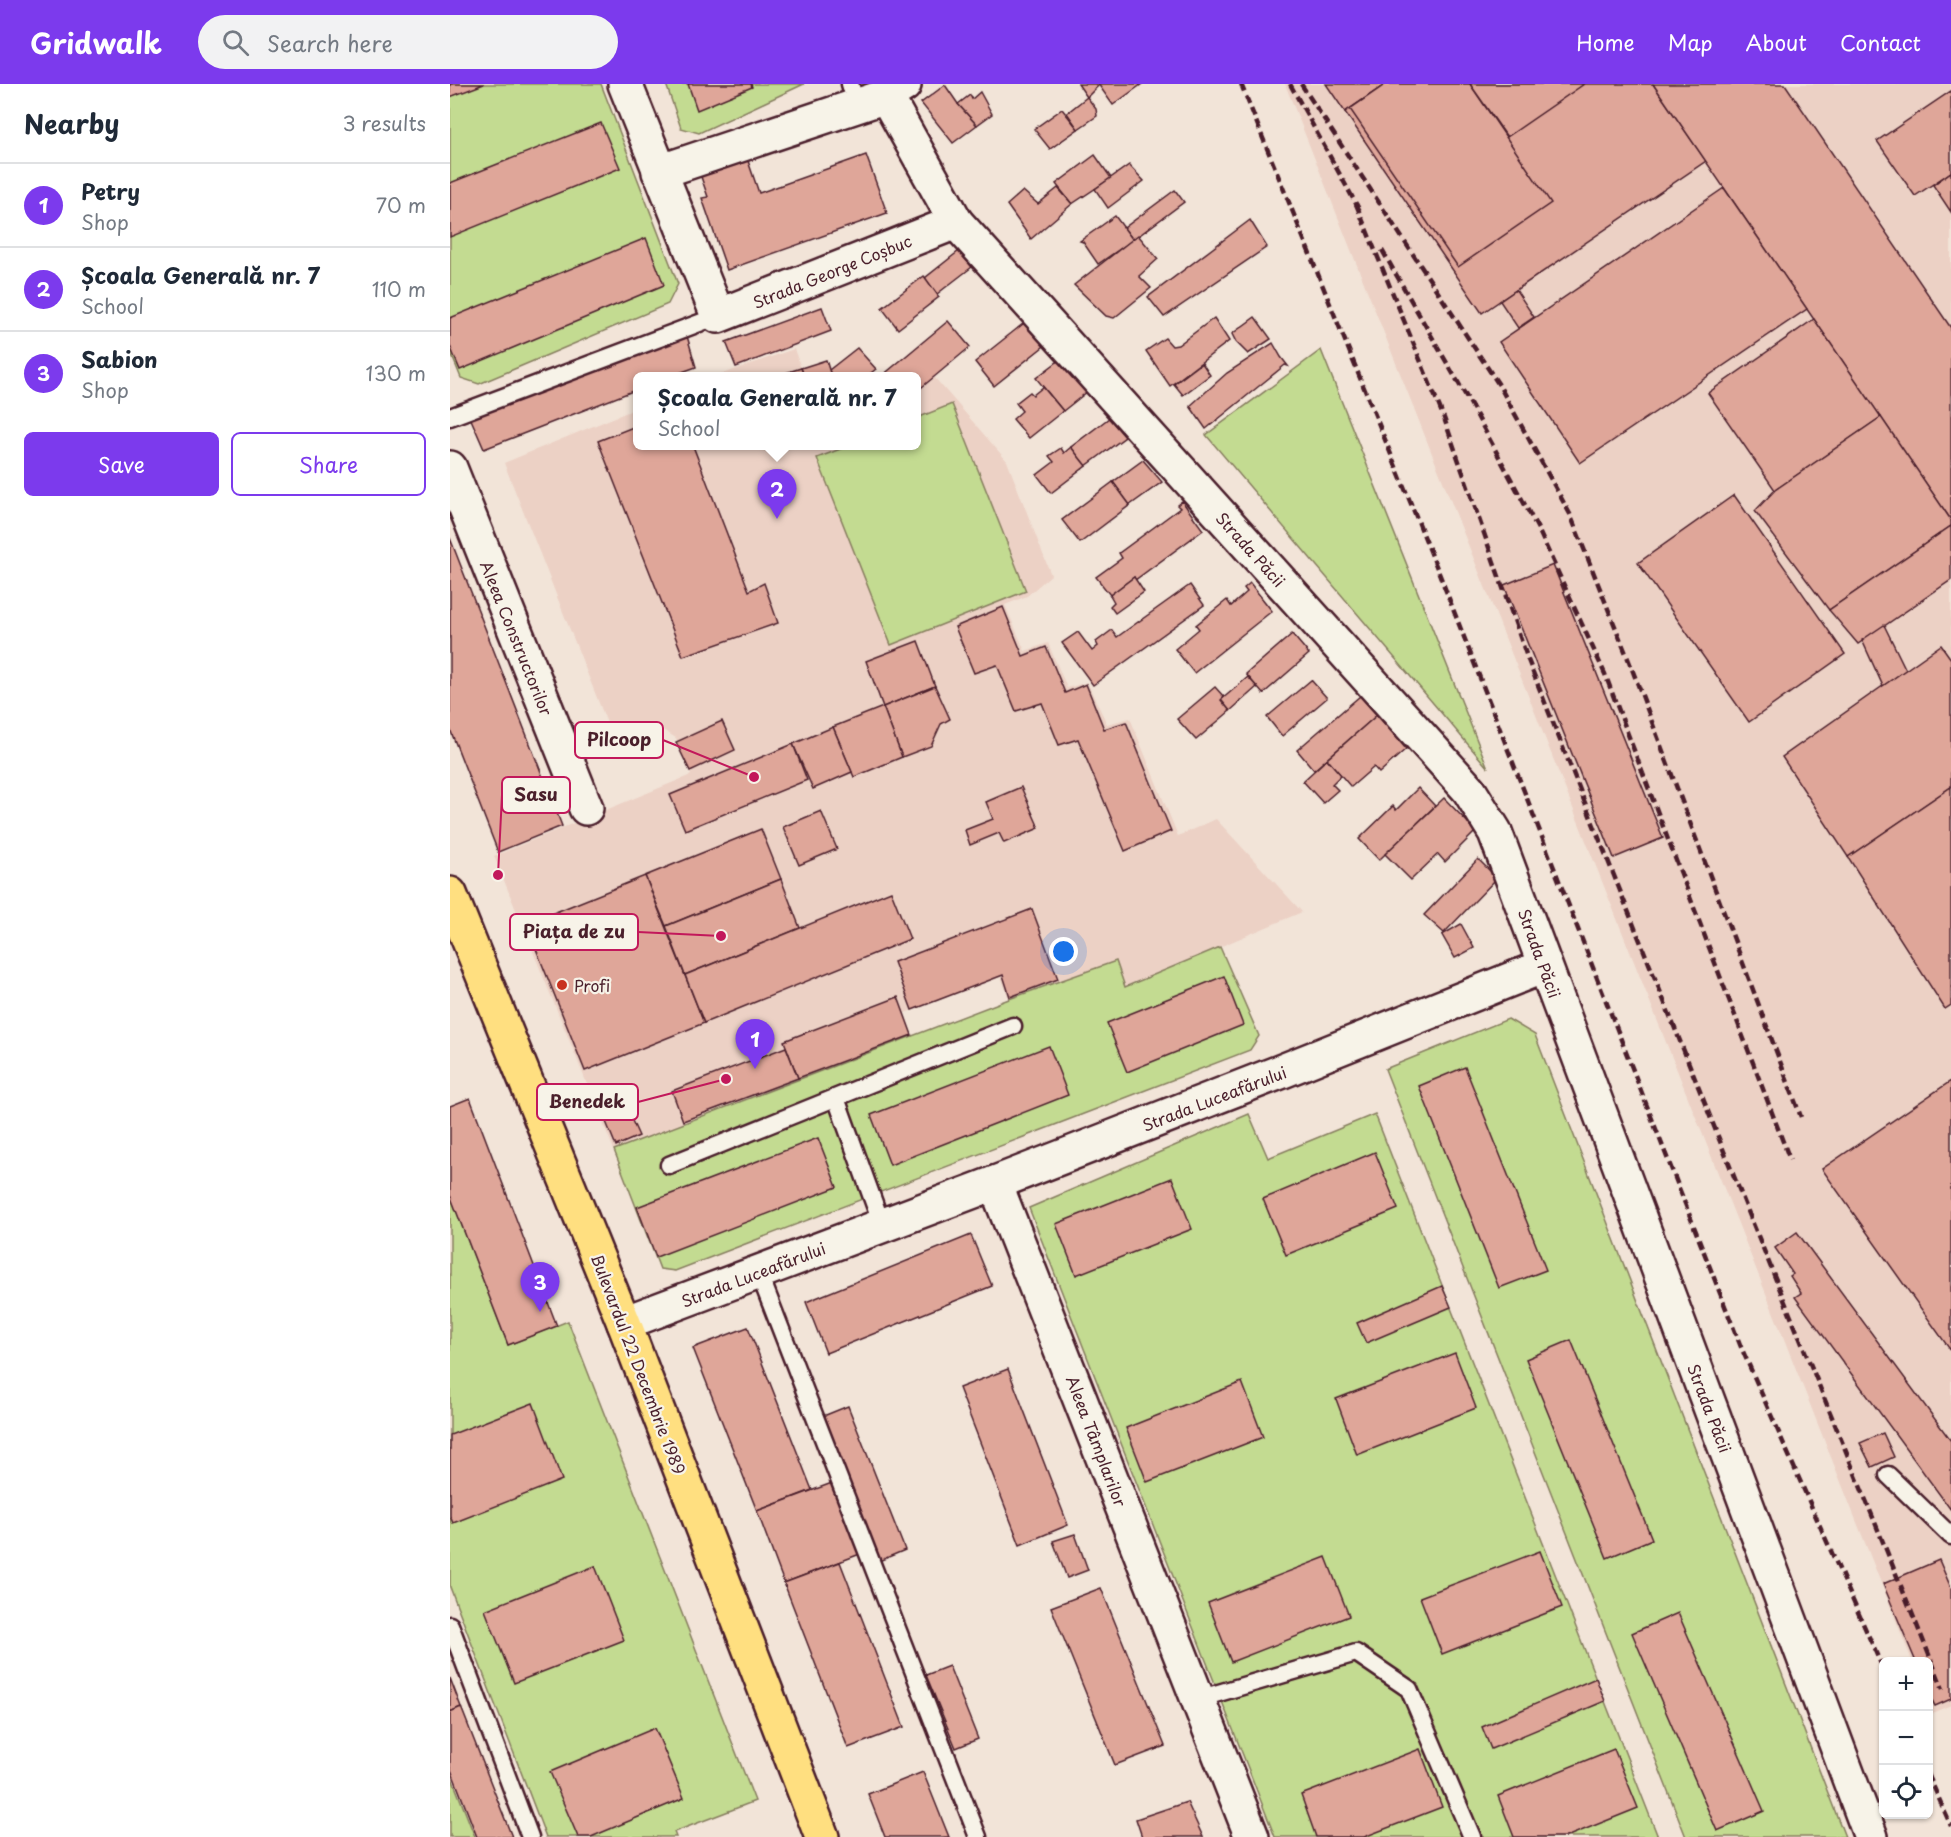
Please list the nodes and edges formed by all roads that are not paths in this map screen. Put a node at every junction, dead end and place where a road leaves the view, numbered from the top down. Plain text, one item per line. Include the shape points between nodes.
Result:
1 (625, 84) edge
2 (875, 92) edge
3 (659, 172) junction
4 (956, 222) junction
5 (718, 316) junction
6 (450, 417) edge
7 (450, 468) edge
8 (586, 808) dead end
9 (450, 894) edge
10 (1544, 966) junction
11 (1013, 1026) dead end
12 (836, 1098) junction
13 (669, 1165) dead end
14 (995, 1183) junction
15 (882, 1225) junction
16 (759, 1273) junction
17 (624, 1323) junction
18 (1888, 1475) dead end
19 (1951, 1536) edge
20 (450, 1625) edge
21 (1198, 1699) junction
22 (530, 1837) edge
23 (822, 1837) edge
24 (978, 1837) edge
25 (1252, 1837) edge
26 (1472, 1837) edge
27 (1871, 1837) edge

1 - 3 street
2 - 3 street
2 - 4 street
3 - 5 street
4 - 5 street, Strada George Coșbuc
4 - 10 street, Strada Păcii via 1469,790 1495,832
5 - 6 lane
7 - 8 street, Aleea Constructorilor
9 - 17 main road, Bulevardul 22 Decembrie 1989
10 - 14 street, Strada Luceafărului
10 - 27 street, Strada Păcii
11 - 12 lane
12 - 13 lane
12 - 15 lane
14 - 15 street, Strada Luceafărului
14 - 21 street, Aleea Tâmplarilor
15 - 16 street, Strada Luceafărului
16 - 17 street, Strada Luceafărului
16 - 24 lane
17 - 23 main road, Bulevardul 22 Decembrie 1989
18 - 19 lane
20 - 22 lane
21 - 25 street, Aleea Tâmplarilor
21 - 26 lane via 1356,1653 1409,1689

